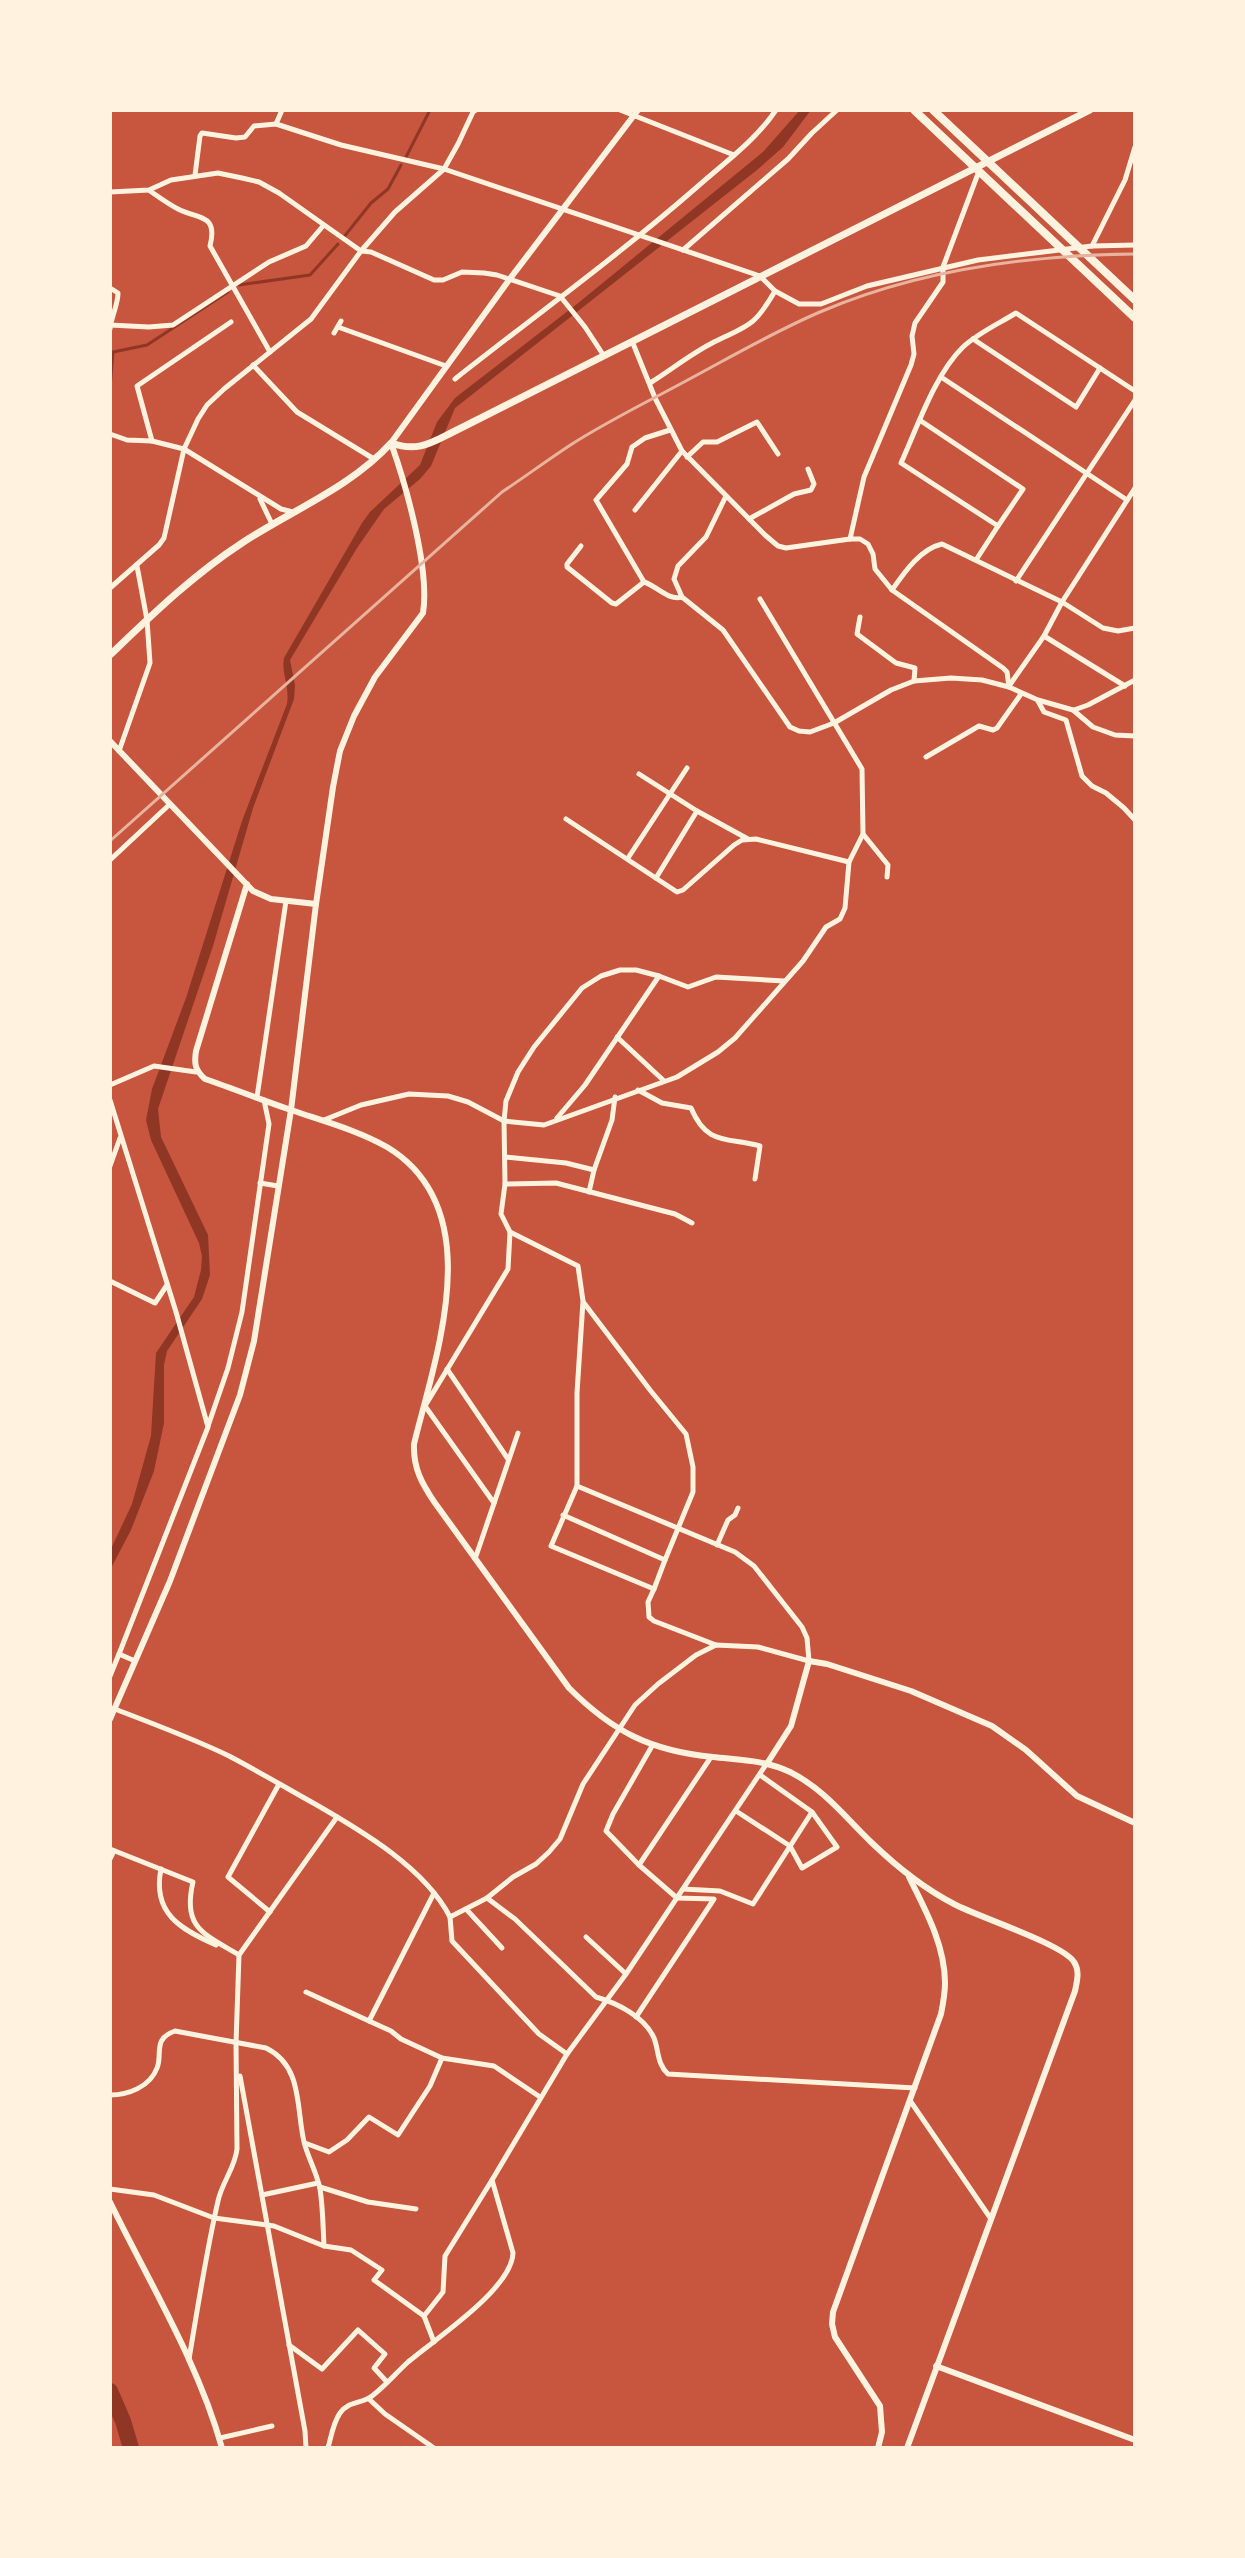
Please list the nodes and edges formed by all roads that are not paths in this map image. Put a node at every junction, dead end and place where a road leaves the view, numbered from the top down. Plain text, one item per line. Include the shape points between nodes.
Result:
1 (282, 110) edge
2 (620, 110) edge
3 (776, 110) edge
4 (837, 110) edge
5 (914, 110) edge
6 (933, 110) edge
7 (1090, 110) edge
8 (475, 111) edge
9 (636, 113) edge
10 (276, 124) junction
11 (1135, 147) edge
12 (734, 155) junction
13 (982, 164) junction
14 (444, 169) junction
15 (195, 175) junction
16 (149, 190) junction
17 (110, 192) edge
18 (565, 209) junction
19 (323, 226) junction
20 (642, 237) junction
21 (1135, 245) edge
22 (1092, 246) junction
23 (680, 250) junction
24 (361, 251) junction
25 (943, 267) junction
26 (760, 276) junction
27 (509, 280) junction
28 (233, 287) junction
29 (110, 288) edge
30 (775, 291) junction
31 (562, 297) junction
32 (1135, 300) edge
33 (1135, 318) edge
34 (231, 322) dead end
35 (110, 327) edge
36 (338, 327) dead end
37 (973, 339) junction
38 (632, 341) junction
39 (270, 352) junction
40 (604, 356) junction
41 (253, 365) junction
42 (446, 366) junction
43 (1100, 368) junction
44 (941, 377) junction
45 (455, 379) dead end
46 (649, 383) junction
47 (1135, 391) edge
48 (1135, 400) edge
49 (921, 420) junction
50 (670, 430) junction
51 (110, 434) edge
52 (152, 441) junction
53 (391, 443) junction
54 (184, 449) junction
55 (684, 454) junction
56 (778, 454) dead end
57 (375, 460) junction
58 (808, 469) dead end
59 (1087, 473) junction
60 (1135, 488) edge
61 (257, 495) junction
62 (726, 496) junction
63 (1127, 500) junction
64 (635, 510) dead end
65 (293, 512) junction
66 (749, 519) junction
67 (272, 524) junction
68 (998, 526) junction
69 (850, 539) junction
70 (581, 546) dead end
71 (976, 560) junction
72 (137, 565) junction
73 (1016, 581) junction
74 (644, 582) junction
75 (110, 588) edge
76 (892, 590) junction
77 (682, 597) junction
78 (760, 599) dead end
79 (1062, 602) junction
80 (860, 617) dead end
81 (147, 620) junction
82 (1135, 628) edge
83 (1044, 636) junction
84 (110, 655) edge
85 (1135, 680) edge
86 (914, 681) junction
87 (1125, 686) junction
88 (1009, 687) junction
89 (1021, 694) junction
90 (1038, 700) junction
91 (1073, 710) junction
92 (834, 723) junction
93 (1135, 736) edge
94 (110, 741) edge
95 (119, 751) junction
96 (926, 757) dead end
97 (687, 768) dead end
98 (639, 774) dead end
99 (671, 793) junction
100 (170, 804) junction
101 (697, 811) junction
102 (566, 819) dead end
103 (1135, 820) edge
104 (863, 834) junction
105 (748, 839) junction
106 (628, 858) junction
107 (110, 860) edge
108 (849, 862) junction
109 (887, 877) dead end
110 (656, 878) junction
111 (247, 884) junction
112 (286, 901) junction
113 (316, 904) junction
114 (659, 976) junction
115 (784, 981) junction
116 (617, 1037) junction
117 (196, 1072) junction
118 (663, 1081) junction
119 (110, 1085) edge
120 (637, 1090) junction
121 (615, 1097) junction
122 (260, 1098) junction
123 (110, 1100) edge
124 (291, 1110) junction
125 (556, 1119) junction
126 (324, 1120) junction
127 (504, 1121) junction
128 (121, 1137) junction
129 (505, 1157) junction
130 (110, 1166) edge
131 (594, 1170) junction
132 (755, 1179) dead end
133 (260, 1183) junction
134 (505, 1184) junction
135 (278, 1186) junction
136 (589, 1192) junction
137 (692, 1223) dead end
138 (510, 1232) junction
139 (110, 1281) edge
140 (167, 1285) junction
141 (583, 1301) junction
142 (447, 1369) junction
143 (425, 1406) junction
144 (208, 1427) junction
145 (518, 1433) dead end
146 (508, 1460) junction
147 (577, 1486) junction
148 (494, 1503) junction
149 (738, 1508) dead end
150 (563, 1515) junction
151 (679, 1529) junction
152 (717, 1545) junction
153 (475, 1559) junction
154 (665, 1560) junction
155 (654, 1589) junction
156 (716, 1645) junction
157 (119, 1654) junction
158 (135, 1661) junction
159 (809, 1661) junction
160 (110, 1676) edge
161 (115, 1709) junction
162 (110, 1719) edge
163 (652, 1746) junction
164 (711, 1757) junction
165 (768, 1762) junction
166 (760, 1775) junction
167 (279, 1784) junction
168 (736, 1811) junction
169 (812, 1812) junction
170 (337, 1817) junction
171 (1135, 1823) edge
172 (790, 1846) junction
173 (112, 1850) edge
174 (110, 1859) edge
175 (639, 1865) junction
176 (161, 1869) junction
177 (908, 1876) junction
178 (683, 1889) junction
179 (434, 1893) junction
180 (487, 1898) junction
181 (677, 1898) junction
182 (466, 1909) junction
183 (270, 1912) junction
184 (450, 1917) junction
185 (586, 1937) dead end
186 (502, 1948) dead end
187 (239, 1955) junction
188 (626, 1974) junction
189 (306, 1992) dead end
190 (608, 2000) junction
191 (636, 2017) junction
192 (369, 2021) junction
193 (236, 2043) junction
194 (567, 2054) junction
195 (236, 2055) junction
196 (442, 2058) junction
197 (916, 2088) junction
198 (110, 2095) edge
199 (540, 2097) junction
200 (911, 2102) junction
201 (304, 2143) junction
202 (492, 2180) junction
203 (319, 2185) junction
204 (110, 2189) edge
205 (262, 2195) junction
206 (110, 2202) edge
207 (416, 2209) dead end
208 (214, 2218) junction
209 (991, 2219) junction
210 (324, 2246) junction
211 (424, 2316) junction
212 (434, 2342) junction
213 (288, 2344) junction
214 (189, 2360) junction
215 (936, 2366) junction
216 (387, 2382) junction
217 (369, 2399) junction
218 (272, 2426) dead end
219 (220, 2438) junction
220 (1135, 2440) edge
221 (222, 2448) edge
222 (306, 2448) edge
223 (328, 2448) edge
224 (434, 2448) edge
225 (878, 2448) edge
226 (907, 2448) edge

1 - 10 street
2 - 9 street
3 - 12 street
4 - 23 street
5 - 33 highway
6 - 32 highway
7 - 13 main road
8 - 14 street
9 - 12 street
9 - 18 street
10 - 14 street
10 - 15 street via 254,126 245,137 202,133
11 - 22 street
12 - 20 street
13 - 25 street
13 - 26 main road
14 - 18 street
14 - 24 street
15 - 16 street
15 - 19 street via 218,173 259,182
16 - 17 street
16 - 28 street via 211,224 210,246
18 - 20 street
18 - 27 street
19 - 24 street
19 - 28 street via 306,246 269,262
20 - 23 street
20 - 31 street
21 - 22 street
22 - 25 street
23 - 26 street
24 - 27 street via 434,280 462,272
24 - 39 street via 311,319
25 - 30 street via 814,306
25 - 69 street via 943,282 915,323 911,365 864,477
26 - 30 street
26 - 38 main road
27 - 31 street
27 - 42 street
28 - 35 street via 173,325
28 - 39 street
29 - 35 street via 118,293
30 - 46 street via 750,326
31 - 40 street
31 - 45 street
34 - 52 street via 137,386
36 - 42 street
37 - 43 street via 1016,313
37 - 43 street via 1076,407
37 - 44 street
38 - 40 main road
38 - 46 street
39 - 41 street
40 - 53 main road via 420,447
41 - 54 street via 207,405
41 - 57 street via 297,412
42 - 53 street
43 - 47 street
44 - 49 street
44 - 59 street
46 - 50 street
48 - 59 street
49 - 68 street via 901,463
49 - 68 street via 1023,489
50 - 55 street
50 - 74 street via 632,447 627,464 596,500
51 - 52 street
52 - 54 street
53 - 57 main road
53 - 113 street via 421,565 423,613 375,677 340,751
54 - 61 street
54 - 72 street via 164,538
55 - 56 street via 757,422
55 - 62 street
55 - 64 street
57 - 65 main road
58 - 66 street via 811,490
59 - 63 street
59 - 73 street
60 - 63 street
61 - 65 street
61 - 67 street
62 - 66 street
62 - 77 street via 706,537 675,571
63 - 79 street
65 - 67 main road
66 - 69 street via 786,548
67 - 81 main road via 206,568
68 - 71 street
69 - 76 street via 868,544 875,569
70 - 74 street via 567,567 612,603 621,602
71 - 73 street
71 - 76 street via 942,544 933,546
72 - 75 street
72 - 81 street
73 - 79 street
74 - 77 street via 671,597
76 - 88 street via 1003,668
77 - 92 street via 723,630 790,727 810,732
78 - 92 street
79 - 82 street via 1103,628
79 - 83 street
80 - 86 street via 857,634 896,663 915,668
81 - 84 main road
81 - 95 street via 150,663
83 - 87 street
83 - 88 street
85 - 87 street
86 - 88 street via 951,678
86 - 92 street
87 - 91 street
88 - 89 street
89 - 90 street
89 - 96 street via 997,728 979,726
90 - 91 street
90 - 103 street via 1044,712 1066,720 1082,776
91 - 93 street via 1093,727
92 - 104 street via 862,769
94 - 95 street
95 - 100 street
97 - 99 street
98 - 99 street
99 - 101 street
99 - 106 street
100 - 107 street
100 - 111 street
101 - 105 street
101 - 110 street
102 - 106 street
104 - 108 street
104 - 109 street via 888,865
105 - 108 street
105 - 110 street via 683,890 673,890
106 - 110 street
108 - 115 street via 843,915 826,927
111 - 112 street via 260,896
111 - 117 street via 196,1051
112 - 113 street
112 - 122 street
113 - 124 street
114 - 115 street via 688,987 716,977
114 - 116 street
114 - 127 street via 620,970 582,988 518,1072
115 - 118 street via 727,1045
116 - 118 street
116 - 125 street
117 - 119 street via 154,1066
117 - 122 street
118 - 120 street
120 - 121 street
120 - 132 street via 662,1103 691,1108 698,1125 715,1136 760,1146
121 - 125 street
121 - 131 street
122 - 124 street
122 - 133 street via 269,1124
123 - 128 street
124 - 126 street
124 - 135 street
125 - 127 street via 544,1125
126 - 127 street via 409,1094 448,1096
126 - 143 street via 401,1157 423,1180 439,1212 446,1247 446,1310
127 - 129 street
128 - 130 street
128 - 140 street
129 - 131 street
129 - 134 street
131 - 136 street
133 - 135 street
133 - 144 street via 242,1312
134 - 136 street via 556,1183
134 - 138 street via 501,1214
135 - 158 street via 254,1341 240,1395
136 - 137 street
138 - 141 street via 578,1266
138 - 142 street via 506,1274
139 - 140 street via 155,1303
140 - 144 street
141 - 147 street
141 - 151 street via 686,1434 693,1492
142 - 143 street
142 - 146 street
143 - 148 street
143 - 153 street via 413,1462 423,1487
144 - 157 street
145 - 146 street
146 - 148 street
147 - 150 street
147 - 151 street
148 - 153 street
149 - 152 street
150 - 154 street
150 - 155 street via 551,1546
151 - 152 street
151 - 154 street
152 - 159 street via 754,1566 775,1592 802,1627
153 - 163 street via 569,1688 590,1709
154 - 155 street
155 - 156 street via 649,1617
156 - 159 street via 758,1647
156 - 180 street via 635,1705 583,1784 560,1839 536,1864
157 - 158 street
157 - 160 street
158 - 161 street
159 - 165 street via 791,1726
159 - 171 street via 911,1691 992,1726 1077,1796
161 - 162 street
161 - 167 street via 226,1755
163 - 164 street
163 - 175 street via 606,1831
164 - 165 street
164 - 175 street
165 - 166 street
165 - 177 street via 823,1792
166 - 168 street
166 - 169 street
167 - 170 street
167 - 183 street via 228,1877
168 - 172 street
168 - 178 street
169 - 172 street
169 - 172 street via 837,1847 802,1868
170 - 179 street via 373,1839
170 - 183 street
172 - 178 street via 753,1904 720,1891
173 - 174 street
173 - 176 street
175 - 181 street
176 - 187 street via 159,1893 165,1911 192,1934
176 - 187 street via 193,1882 188,1902 193,1920
177 - 197 street via 942,1955 945,1983 941,2014
177 - 209 street via 954,1904 1059,1948 1076,1964 1075,1991
178 - 181 street
179 - 184 street
179 - 192 street
180 - 182 street
180 - 190 street via 596,1997
181 - 188 street
181 - 191 street via 714,1899
182 - 184 street
182 - 186 street
183 - 187 street
184 - 194 street via 452,1941 539,2034
185 - 188 street
187 - 193 street
188 - 190 street
189 - 192 street
190 - 191 street
190 - 194 street
191 - 197 street via 655,2040 668,2074
192 - 196 street
193 - 195 street
193 - 198 street via 169,2033 161,2042 157,2068 146,2082 124,2095
193 - 201 street via 266,2048 284,2060 298,2096
194 - 199 street
195 - 205 street
195 - 208 street via 237,2149
196 - 199 street via 494,2066
196 - 201 street via 398,2135 369,2117 329,2152
197 - 200 street
199 - 202 street
200 - 209 street
200 - 225 street via 833,2312 835,2337 880,2406
201 - 203 street
202 - 211 street via 445,2256 443,2292
202 - 212 street via 512,2264 482,2301
203 - 205 street
203 - 207 street via 368,2202
203 - 210 street
204 - 208 street via 154,2195
205 - 213 street
206 - 214 street
208 - 210 street via 274,2226
208 - 214 street
209 - 215 street
210 - 211 street via 351,2250 382,2270 374,2280
211 - 212 street
212 - 216 street
213 - 216 street via 322,2369 358,2330 385,2354 374,2368
213 - 222 street
214 - 219 street
215 - 220 street
215 - 226 street
216 - 217 street
217 - 223 street via 346,2406 338,2415
217 - 224 street
218 - 219 street
219 - 221 street

